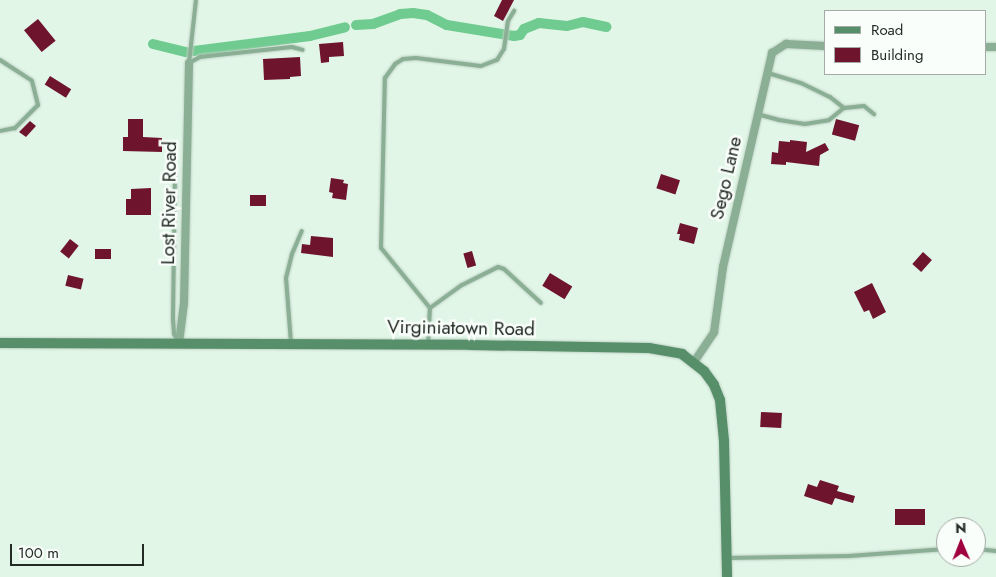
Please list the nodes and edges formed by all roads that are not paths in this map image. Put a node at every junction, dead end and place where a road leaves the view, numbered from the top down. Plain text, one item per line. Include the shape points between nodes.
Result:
1 (196, 0) edge
2 (514, 11) dead end
3 (824, 46) edge
4 (303, 50) dead end
5 (0, 60) edge
6 (190, 63) junction
7 (766, 73) junction
8 (844, 108) junction
9 (757, 114) junction
10 (874, 114) dead end
11 (0, 131) edge
12 (175, 173) dead end
13 (302, 231) dead end
14 (541, 302) dead end
15 (430, 308) junction
16 (0, 343) edge
17 (179, 343) junction
18 (290, 343) junction
19 (428, 345) junction
20 (694, 362) junction
21 (936, 550) edge
22 (727, 558) junction
23 (727, 577) edge

1 - 6 lane
2 - 15 lane via 508,21 504,48 497,60 481,66 403,59 385,78 381,248
3 - 7 street, Sego Lane via 786,44 778,47 772,53
4 - 6 lane via 292,47 208,56
5 - 11 lane via 32,81 38,105 15,128
6 - 17 street, Lost River Road via 184,303
7 - 8 lane via 800,83 830,97
7 - 9 street, Sego Lane
8 - 9 lane via 829,120 805,124
8 - 10 lane via 864,106
9 - 20 street, Sego Lane via 723,267 714,332
12 - 17 lane via 173,319 174,334
13 - 18 lane via 286,278
14 - 15 lane via 500,267 462,285
15 - 19 lane
16 - 17 street, Virginiatown Road
17 - 18 street, Virginiatown Road
18 - 19 street, Virginiatown Road
19 - 20 street, Virginiatown Road via 649,348 668,350
20 - 22 street, Virginiatown Road via 714,385 722,411
21 - 22 lane via 850,556
22 - 23 street, Virginiatown Road

